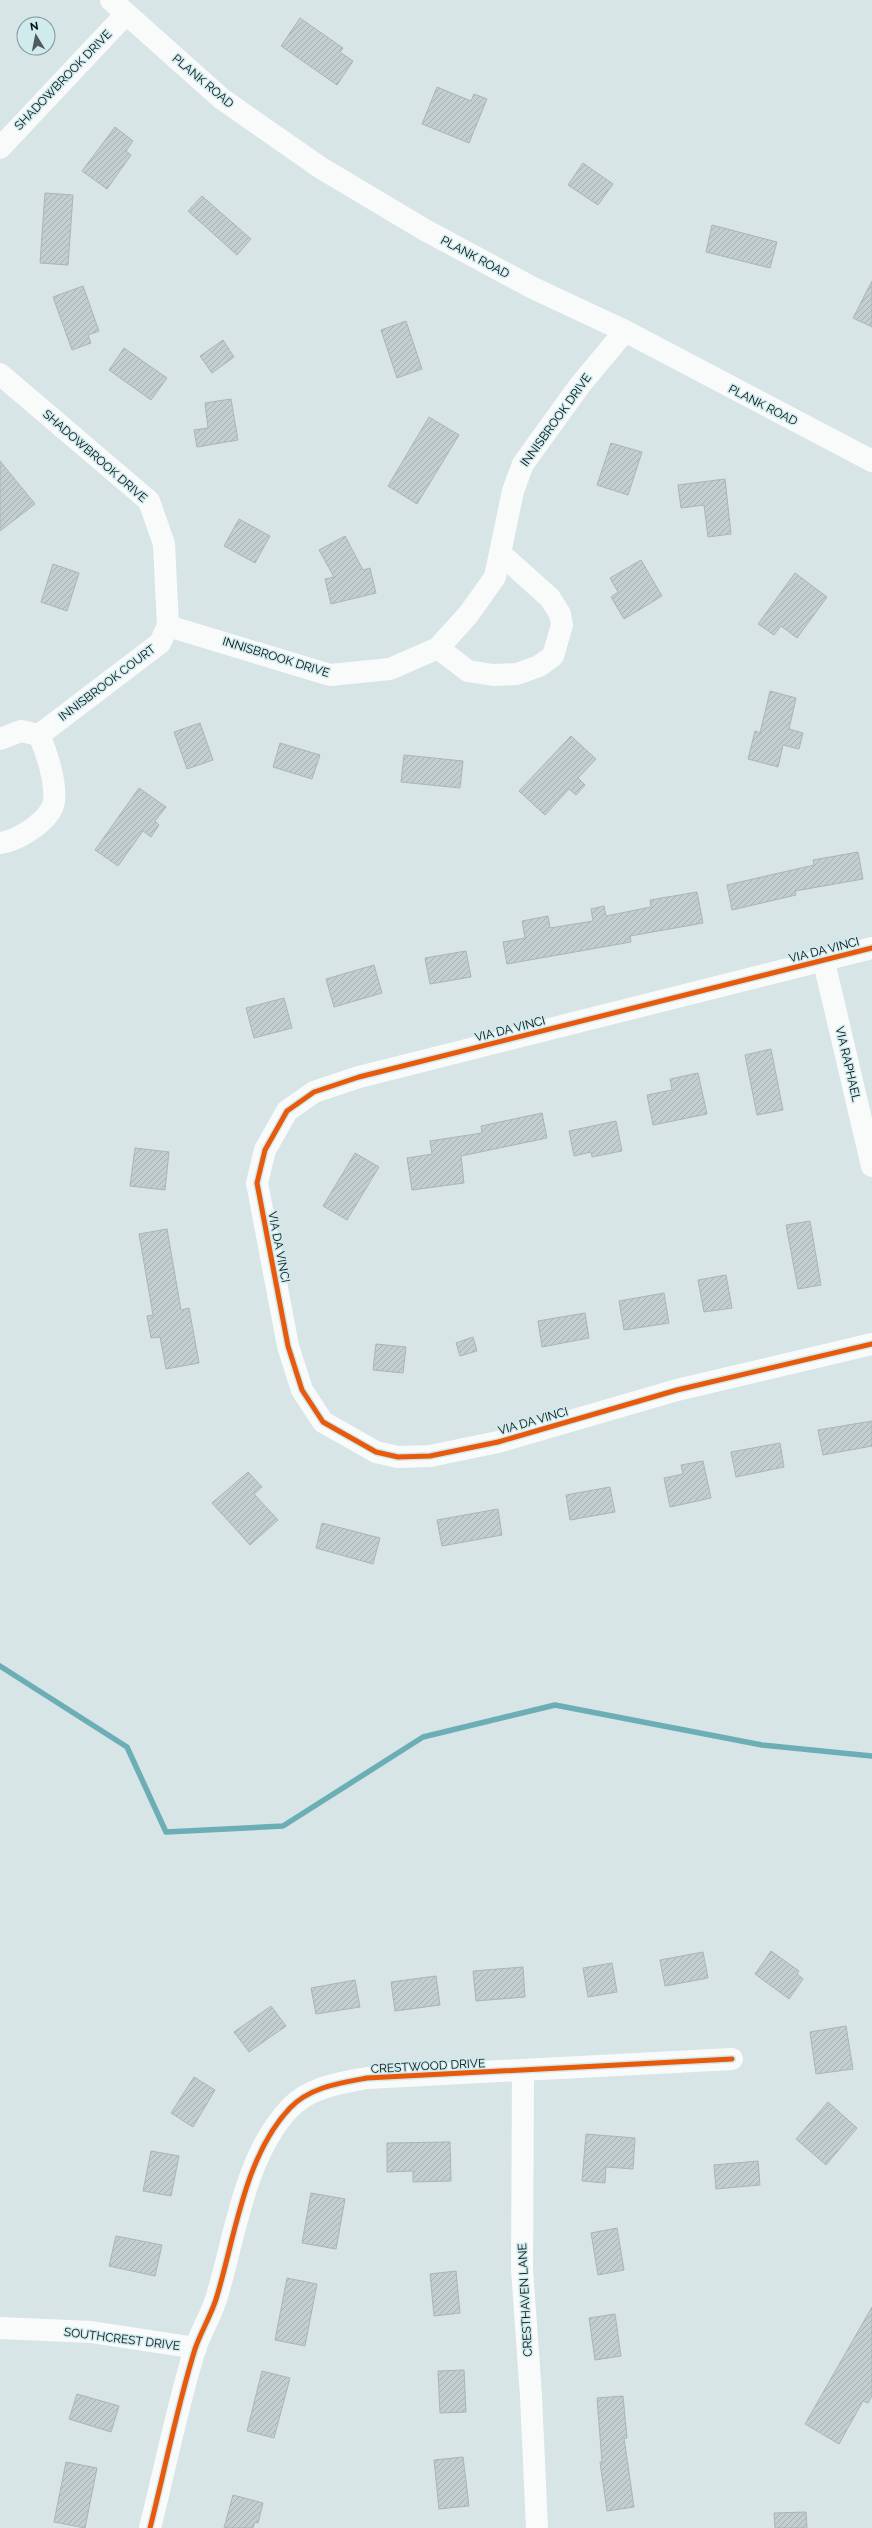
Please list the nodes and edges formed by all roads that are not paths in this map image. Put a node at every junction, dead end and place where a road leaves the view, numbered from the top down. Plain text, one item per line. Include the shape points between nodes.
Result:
1 (119, 7) edge
2 (0, 148) edge
3 (625, 331) junction
4 (0, 374) edge
5 (872, 461) edge
6 (500, 553) junction
7 (168, 626) junction
8 (438, 648) junction
9 (39, 735) junction
10 (0, 739) edge
11 (0, 843) edge
12 (872, 948) edge
13 (824, 962) junction
14 (872, 1166) edge
15 (872, 1344) edge
16 (732, 2059) dead end
17 (523, 2071) junction
18 (0, 2328) edge
19 (196, 2348) junction
20 (150, 2528) edge
21 (536, 2528) edge

1 - 2 street, SHADOWBROOK DRIVE
1 - 3 street, PLANK ROAD via 222,99 321,168 425,230 533,288
3 - 5 street, PLANK ROAD
3 - 6 street, INNISBROOK DRIVE via 580,385 523,464 513,491
4 - 7 street, SHADOWBROOK DRIVE via 149,501 164,544
6 - 8 street, INNISBROOK DRIVE via 495,577 468,615
6 - 8 street via 550,598 560,614 562,625 553,656 539,666 517,674 493,675 468,671
7 - 8 street, INNISBROOK DRIVE via 330,675 390,669
7 - 9 street, INNISBROOK COURT via 160,643
9 - 10 street via 21,731
9 - 11 street via 50,771 54,802 43,820 30,830 10,842
12 - 13 street, VIA DA VINCI
13 - 14 street, VIA RAPHAEL
13 - 15 street, VIA DA VINCI via 359,1078 314,1092 284,1115 265,1150 257,1182 288,1346 302,1390 323,1422 376,1452 398,1457 430,1456 498,1442 677,1390
16 - 17 street, CRESTWOOD DRIVE
17 - 19 street, CRESTWOOD DRIVE via 367,2078 332,2084 309,2094 290,2107 279,2121 258,2159 246,2190 216,2298
17 - 21 street, CRESTHAVEN LANE via 522,2268 531,2396
18 - 19 street, SOUTHCREST DRIVE via 91,2332
19 - 20 street, CRESTWOOD DRIVE

